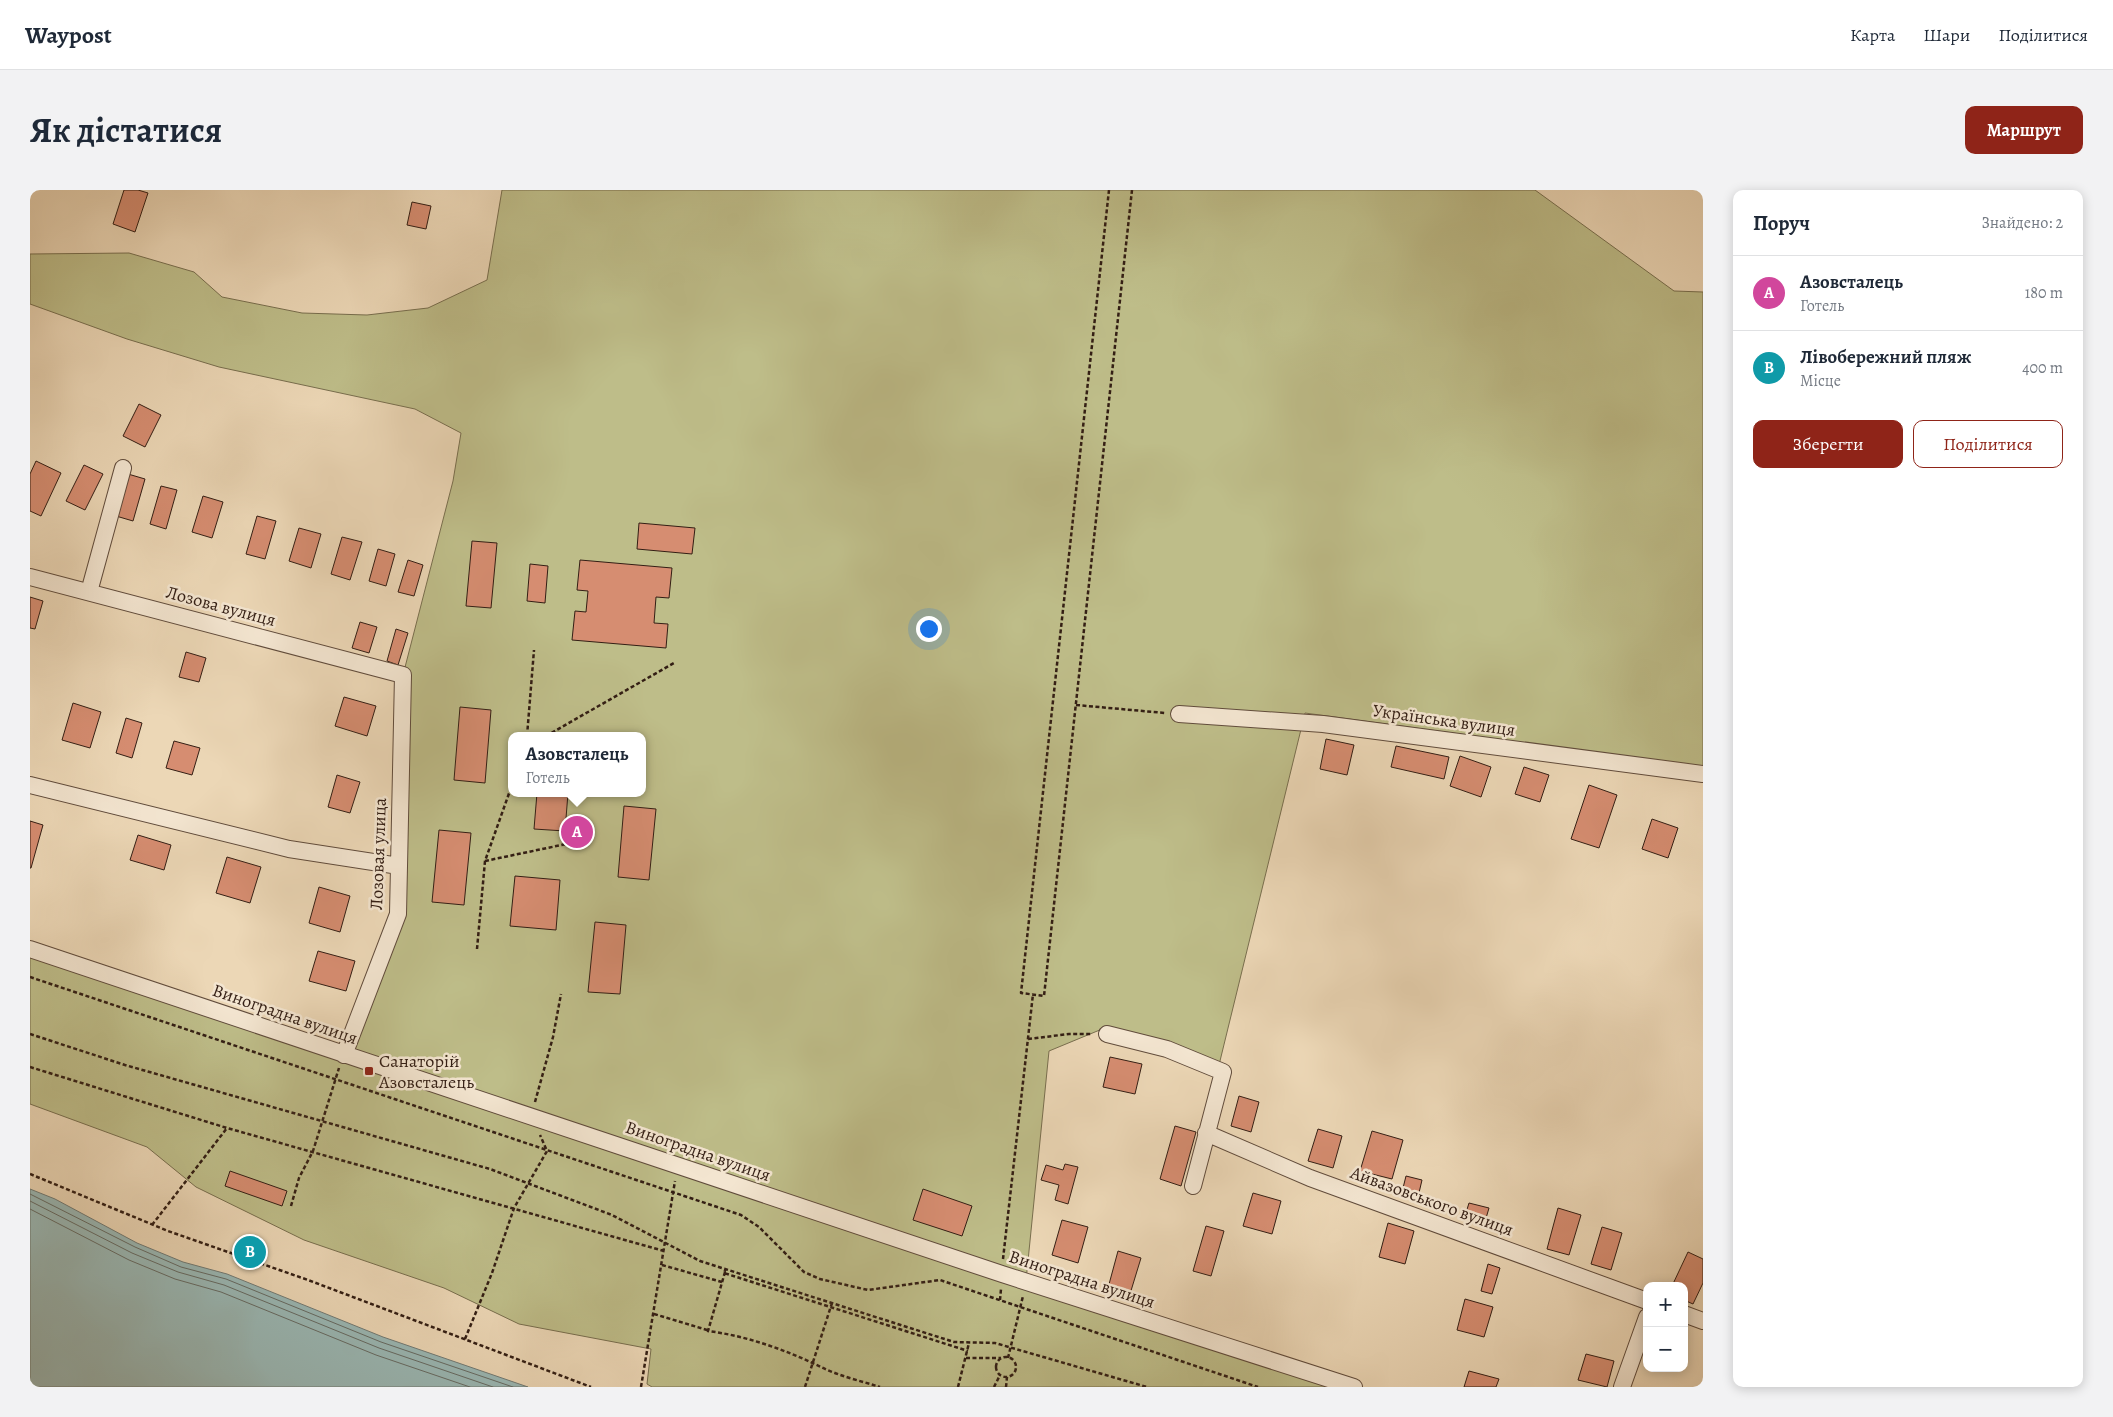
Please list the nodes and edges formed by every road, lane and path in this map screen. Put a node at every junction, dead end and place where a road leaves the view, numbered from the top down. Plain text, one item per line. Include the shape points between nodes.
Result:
1 (1109, 190) edge
2 (1132, 190) edge
3 (123, 468) dead end
4 (30, 577) edge
5 (88, 592) junction
6 (534, 650) dead end
7 (674, 663) dead end
8 (403, 675) joint
9 (1076, 705) junction
10 (1179, 714) joint
11 (527, 732) edge
12 (553, 732) edge
13 (1703, 774) edge
14 (30, 785) edge
15 (508, 797) edge
16 (590, 840) dead end
17 (485, 861) junction
18 (399, 866) junction
19 (30, 949) edge
20 (477, 949) dead end
21 (30, 977) edge
22 (561, 994) dead end
23 (1033, 994) junction
24 (30, 1034) edge
25 (1107, 1034) joint
26 (1028, 1039) junction
27 (344, 1055) junction
28 (30, 1067) edge
29 (335, 1080) junction
30 (531, 1116) junction
31 (322, 1122) junction
32 (227, 1128) junction
33 (1206, 1133) junction
34 (312, 1151) junction
35 (547, 1151) junction
36 (676, 1164) junction
37 (30, 1174) edge
38 (529, 1182) junction
39 (1192, 1186) dead end
40 (674, 1193) junction
41 (291, 1206) dead end
42 (514, 1208) junction
43 (152, 1225) junction
44 (666, 1242) junction
45 (664, 1251) junction
46 (662, 1265) junction
47 (726, 1268) junction
48 (1002, 1274) junction
49 (1026, 1281) junction
50 (722, 1282) junction
51 (1000, 1300) junction
52 (1643, 1300) edge
53 (832, 1303) junction
54 (1020, 1307) junction
55 (831, 1308) junction
56 (654, 1314) junction
57 (1688, 1315) edge
58 (1703, 1321) edge
59 (1643, 1327) edge
60 (708, 1331) junction
61 (465, 1339) junction
62 (969, 1343) junction
63 (1010, 1347) junction
64 (968, 1351) junction
65 (966, 1358) junction
66 (1001, 1358) junction
67 (1008, 1358) junction
68 (814, 1363) junction
69 (1000, 1375) junction
70 (1007, 1377) junction
71 (1344, 1386) edge
72 (591, 1387) edge
73 (641, 1387) edge
74 (805, 1387) edge
75 (880, 1387) edge
76 (958, 1387) edge
77 (994, 1387) edge
78 (1006, 1387) edge
79 (1147, 1387) edge
80 (1258, 1387) edge
81 (1622, 1387) edge

1 - 23 path via 1021,993
2 - 9 path
3 - 5 street
4 - 5 street, Лозова вулиця
5 - 8 street, Лозова вулиця
6 - 11 path
7 - 12 path
8 - 18 street, Лозовая улица
9 - 10 path
9 - 23 path via 1044,996
10 - 13 street, Українська вулиця via 1323,724
14 - 18 street via 289,849
15 - 17 path
16 - 17 path
17 - 20 path
18 - 27 street, Лозовая улица via 398,914
19 - 27 street, Виноградна вулиця
21 - 29 path
22 - 30 path
23 - 26 path
24 - 31 path
25 - 26 path
25 - 33 street via 1167,1050 1223,1072
26 - 48 path
27 - 30 street, Виноградна вулиця
28 - 32 path
29 - 31 path
29 - 35 path
30 - 35 path
30 - 36 street, Виноградна вулиця
31 - 34 path
31 - 38 path
32 - 34 path
32 - 43 path
33 - 39 street
33 - 52 street, Айвазовського вулиця via 1319,1181
34 - 41 path via 299,1178
34 - 42 path
35 - 38 path
35 - 40 path
36 - 40 path
36 - 48 street, Виноградна вулиця
37 - 43 path
38 - 42 path
38 - 44 path via 612,1215
40 - 44 path
40 - 51 path via 752,1221 804,1272 820,1279 868,1290 940,1280
42 - 45 path
42 - 61 path via 492,1274
43 - 61 path
44 - 45 path
44 - 47 path via 686,1255
45 - 46 path
46 - 50 path
46 - 56 path
47 - 50 path
47 - 53 path
47 - 55 path via 724,1274
48 - 49 street, Виноградна вулиця
48 - 51 path
49 - 54 path
49 - 71 street, Виноградна вулиця
50 - 60 path
51 - 54 path
53 - 55 path
53 - 62 path via 954,1342
54 - 63 path
54 - 80 path
55 - 64 path
55 - 68 path
56 - 60 path
56 - 73 path
57 - 58 street
59 - 81 street
60 - 68 path via 733,1335
61 - 72 path
62 - 63 path via 995,1342
62 - 64 path
63 - 67 path
63 - 79 path
64 - 65 path
65 - 66 path
65 - 76 path
66 - 67 path
66 - 69 path via 996,1366
67 - 70 path via 1013,1361 1015,1369
68 - 74 path
68 - 75 path
69 - 70 path
69 - 77 path
70 - 78 path

